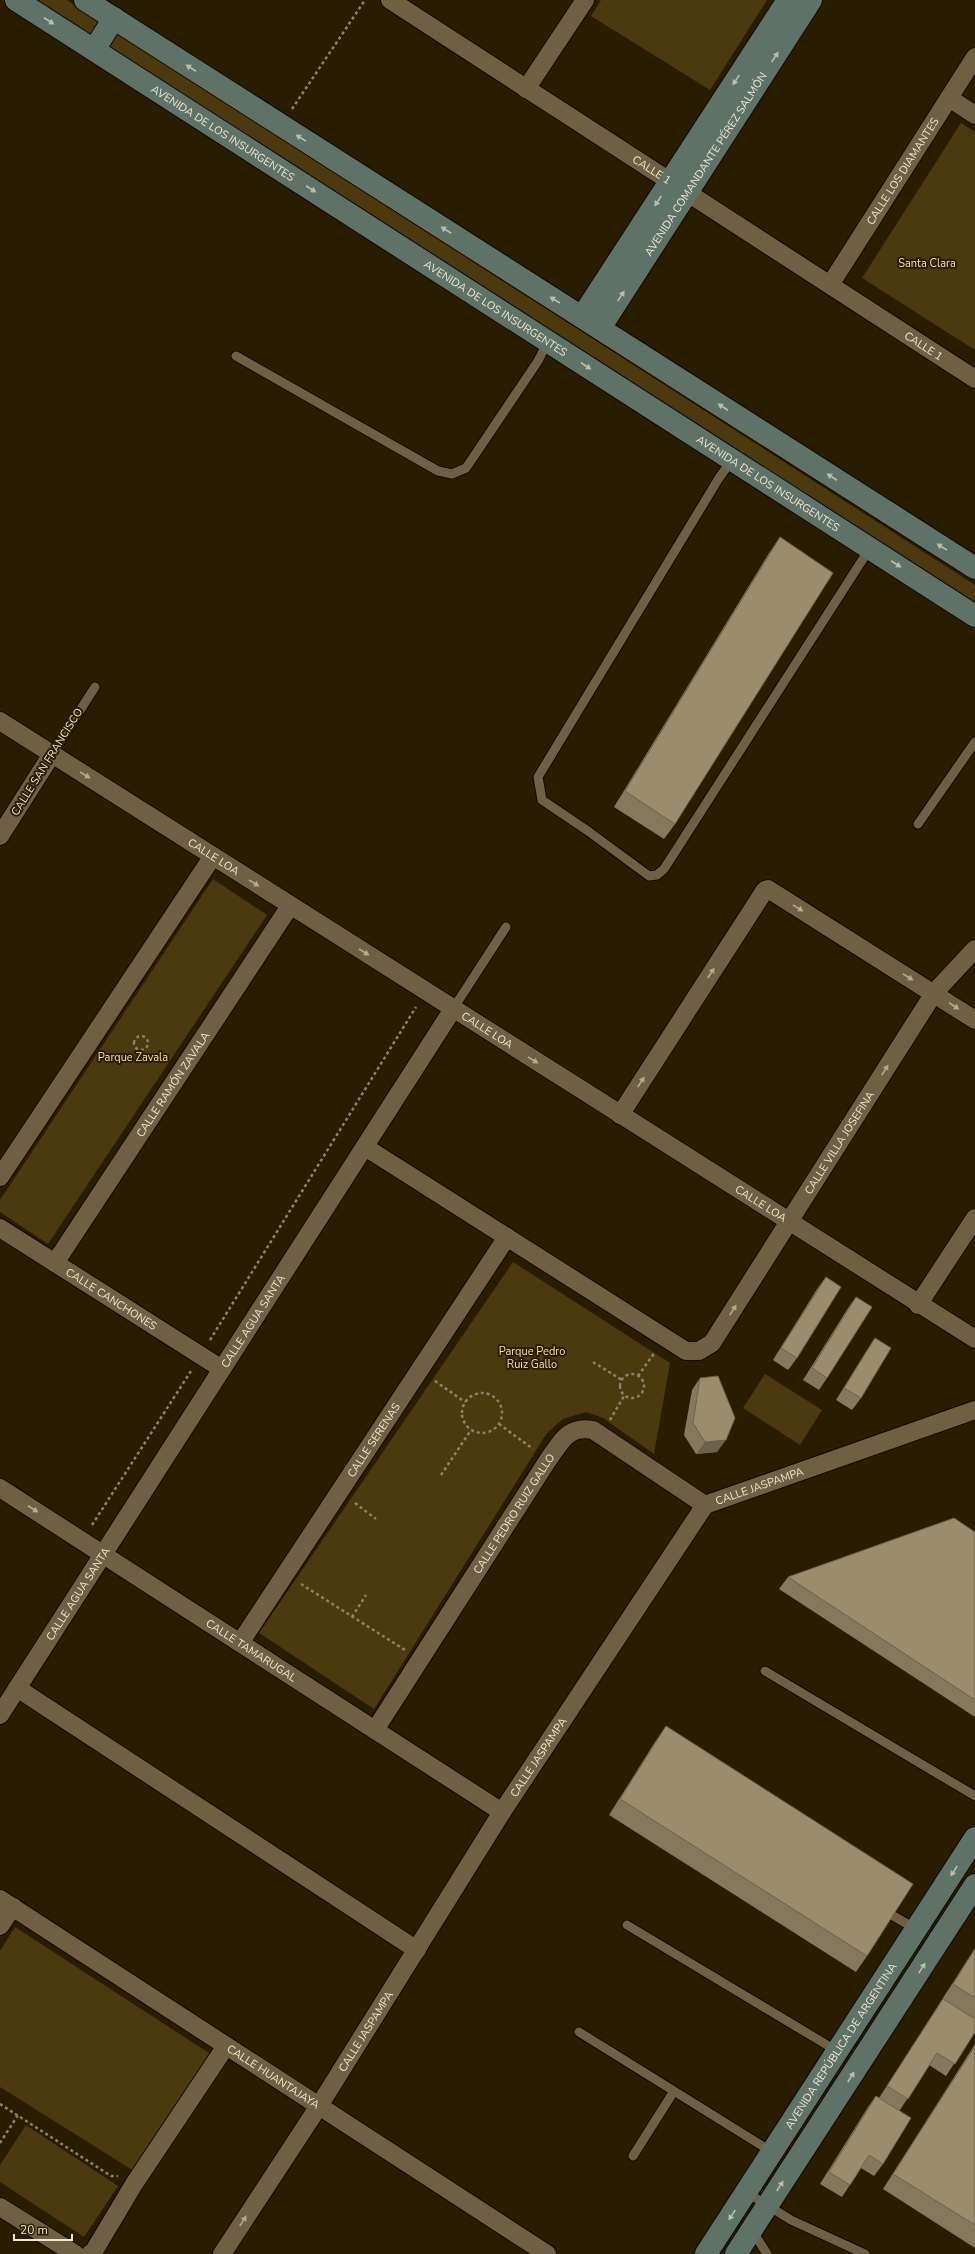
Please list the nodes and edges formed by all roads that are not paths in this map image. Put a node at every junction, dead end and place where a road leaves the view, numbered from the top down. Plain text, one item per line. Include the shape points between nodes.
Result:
1 (16, 0) edge
2 (85, 0) edge
3 (390, 0) edge
4 (584, 0) edge
5 (788, 0) edge
6 (811, 0) edge
7 (114, 18) junction
8 (94, 50) junction
9 (975, 57) edge
10 (526, 89) junction
11 (949, 98) junction
12 (975, 115) edge
13 (679, 187) junction
14 (830, 285) junction
15 (591, 323) junction
16 (548, 341) junction
17 (236, 356) dead end
18 (975, 379) edge
19 (732, 460) junction
20 (870, 548) junction
21 (975, 568) edge
22 (975, 616) edge
23 (95, 687) dead end
24 (0, 721) edge
25 (975, 742) edge
26 (52, 754) junction
27 (918, 824) dead end
28 (0, 836) edge
29 (213, 856) junction
30 (290, 906) junction
31 (506, 926) dead end
32 (975, 949) edge
33 (934, 993) junction
34 (453, 1009) junction
35 (975, 1020) edge
36 (620, 1115) junction
37 (365, 1147) junction
38 (0, 1177) edge
39 (975, 1218) edge
40 (788, 1222) junction
41 (0, 1228) edge
42 (507, 1237) junction
43 (55, 1263) junction
44 (918, 1305) junction
45 (975, 1340) edge
46 (222, 1369) junction
47 (975, 1410) edge
48 (0, 1488) edge
49 (705, 1505) junction
50 (103, 1554) junction
51 (240, 1643) junction
52 (765, 1671) dead end
53 (17, 1688) junction
54 (0, 1715) edge
55 (375, 1730) junction
56 (975, 1796) edge
57 (502, 1812) junction
58 (975, 1838) edge
59 (975, 1885) edge
60 (6, 1903) edge
61 (878, 1907) edge
62 (627, 1925) dead end
63 (0, 1926) edge
64 (916, 1929) junction
65 (417, 1950) junction
66 (579, 2032) dead end
67 (226, 2046) junction
68 (837, 2051) junction
69 (674, 2091) junction
70 (319, 2106) junction
71 (772, 2152) junction
72 (633, 2156) dead end
73 (746, 2192) junction
74 (767, 2206) junction
75 (0, 2207) edge
76 (752, 2230) junction
77 (75, 2254) edge
78 (90, 2254) edge
79 (222, 2254) edge
80 (547, 2254) edge
81 (706, 2254) edge
82 (736, 2254) edge
83 (767, 2254) edge
84 (865, 2254) edge

1 -> 8 main road, AVENIDA DE LOS INSURGENTES
2 - 7 main road
3 - 10 street, CALLE 1
4 - 10 street
5 -> 13 main road, AVENIDA COMANDANTE PÉREZ SALMÓN
13 -> 6 main road, AVENIDA COMANDANTE PÉREZ SALMÓN
7 - 8 main road
15 -> 7 main road
8 -> 16 main road, AVENIDA DE LOS INSURGENTES
9 - 11 street, CALLE LOS DIAMANTES
10 - 13 street, CALLE 1
11 - 12 street
11 - 14 street, CALLE LOS DIAMANTES
13 - 14 street, CALLE 1
13 - 15 main road, AVENIDA COMANDANTE PÉREZ SALMÓN
14 - 18 street, CALLE 1
21 -> 15 main road
16 - 17 lane via 538,361 466,468 452,474 438,471
16 -> 19 main road, AVENIDA DE LOS INSURGENTES
19 - 20 main road, AVENIDA DE LOS INSURGENTES
19 - 20 lane via 538,777 542,800 649,876 657,875 664,869
20 -> 22 main road, AVENIDA DE LOS INSURGENTES
23 - 26 lane, CALLE SAN FRANCISCO
24 - 26 street, CALLE LOA
25 - 27 lane
26 - 28 street, CALLE SAN FRANCISCO
26 -> 29 street, CALLE LOA
29 -> 30 street, CALLE LOA
29 - 38 street
30 -> 34 street, CALLE LOA
30 - 43 street, CALLE RAMÓN ZAVALA
31 - 34 lane, CALLE AGUA SANTA
32 - 33 street, CALLE VILLA JOSEFINA
33 -> 35 street
36 -> 33 street via 764,890 768,889
40 -> 33 street, CALLE VILLA JOSEFINA
34 -> 36 street, CALLE LOA
34 - 37 street, CALLE AGUA SANTA
36 - 40 street, CALLE LOA
37 - 42 street
37 - 46 street, CALLE AGUA SANTA
39 - 44 street
42 -> 40 street, CALLE VILLA JOSEFINA via 686,1351 700,1351 712,1343
40 - 44 street, CALLE LOA
41 - 43 street, CALLE CANCHONES
42 - 51 street, CALLE SERENAS
43 - 46 street, CALLE CANCHONES
44 - 45 street, CALLE LOA
46 - 50 street, CALLE AGUA SANTA
47 - 49 street, CALLE JASPAMPA
48 -> 50 street, CALLE TAMARUGAL
49 - 55 street, CALLE PEDRO RUIZ GALLO via 593,1430 583,1428 566,1436 548,1460
49 - 57 street, CALLE JASPAMPA
50 - 51 street, CALLE TAMARUGAL
50 - 53 street, CALLE AGUA SANTA
51 - 55 street, CALLE TAMARUGAL
52 - 56 lane
53 - 54 street, CALLE AGUA SANTA
53 - 65 street
55 - 57 street, CALLE TAMARUGAL
57 - 65 street, CALLE JASPAMPA
58 -> 64 main road, AVENIDA REPÚBLICA DE ARGENTINA
74 -> 59 main road
60 - 63 street
60 - 67 street, CALLE HUANTAJAYA
61 - 64 lane
62 - 68 lane
64 - 68 main road, AVENIDA REPÚBLICA DE ARGENTINA
65 - 70 street, CALLE JASPAMPA
66 - 69 lane
67 - 70 street, CALLE HUANTAJAYA
67 - 78 street
68 - 71 main road, AVENIDA REPÚBLICA DE ARGENTINA
69 - 71 lane
69 - 72 lane
79 -> 70 street, CALLE JASPAMPA
70 - 80 street, CALLE HUANTAJAYA
71 - 73 main road, AVENIDA REPÚBLICA DE ARGENTINA
73 - 74 lane
73 -> 81 main road, AVENIDA REPÚBLICA DE ARGENTINA
74 - 76 main road
74 - 84 lane via 791,2220
75 - 77 street
76 - 82 main road
76 - 83 lane

